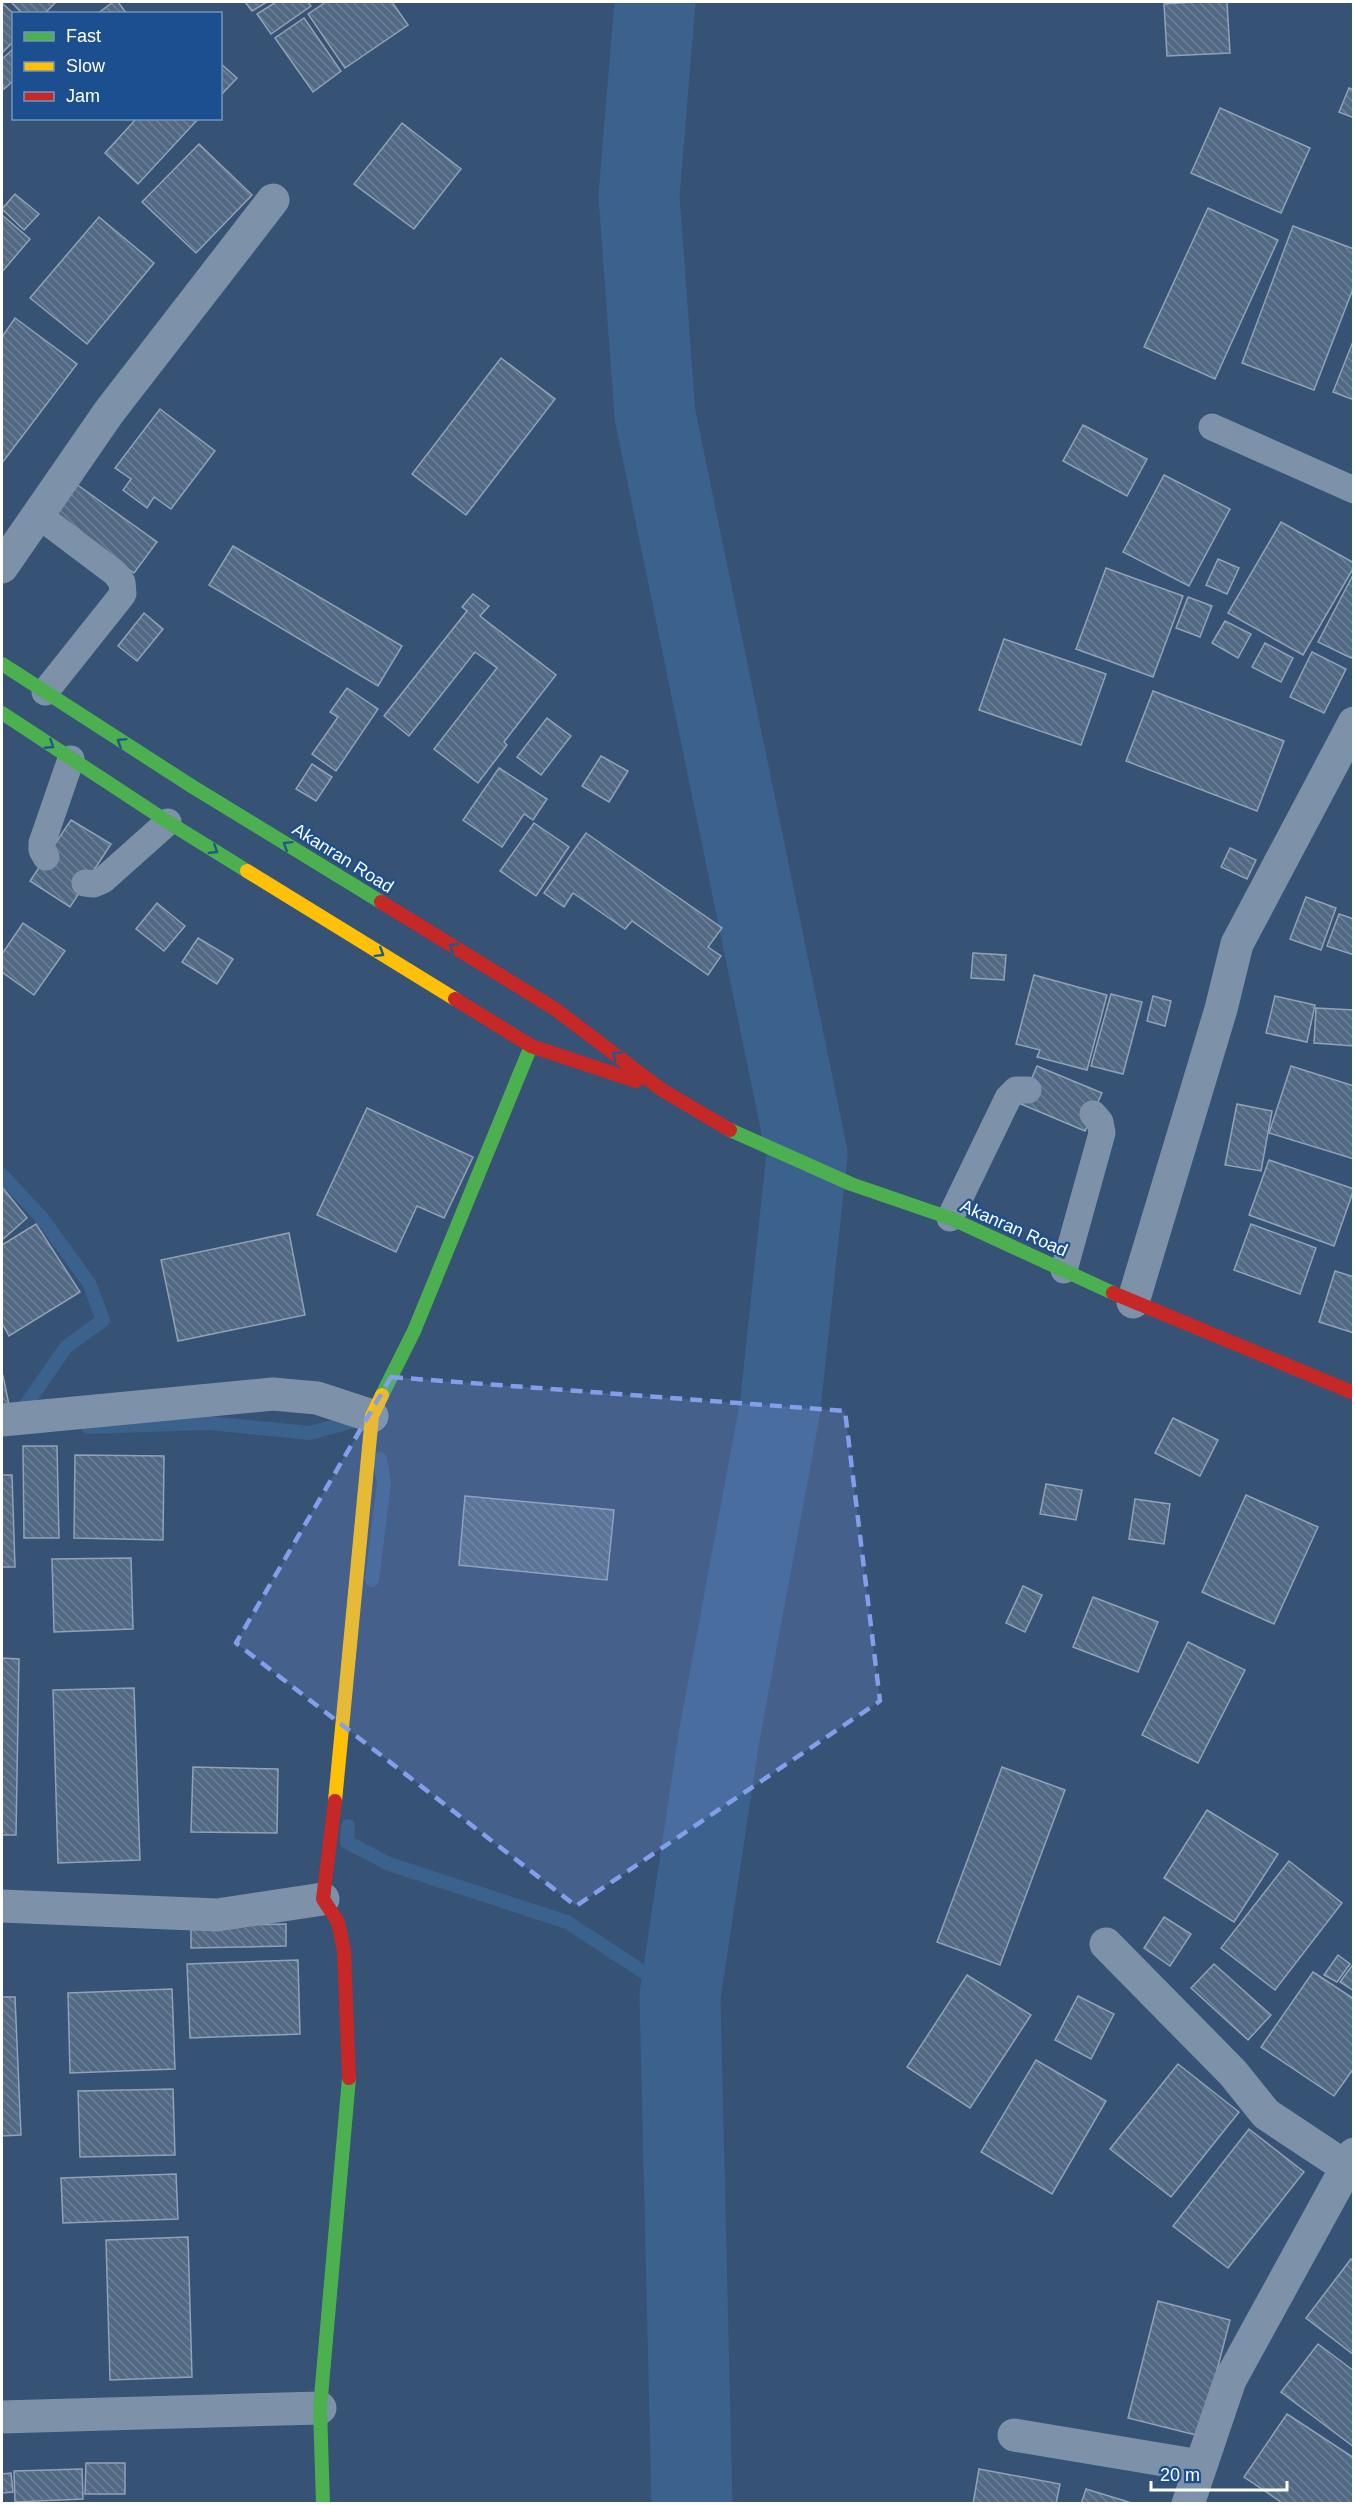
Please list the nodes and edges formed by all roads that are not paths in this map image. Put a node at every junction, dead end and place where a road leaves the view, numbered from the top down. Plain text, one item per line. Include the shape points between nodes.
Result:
1 (273, 200) dead end
2 (1212, 427) dead end
3 (1353, 490) edge
4 (38, 515) junction
5 (2, 567) edge
6 (2, 664) edge
7 (45, 692) junction
8 (2, 713) edge
9 (1353, 723) edge
10 (71, 759) junction
11 (168, 822) junction
12 (46, 857) dead end
13 (85, 884) dead end
14 (531, 1046) junction
15 (662, 1090) junction
16 (1028, 1090) dead end
17 (1093, 1114) dead end
18 (950, 1218) junction
19 (1064, 1270) junction
20 (1133, 1302) junction
21 (1353, 1393) edge
22 (372, 1416) junction
23 (2, 1420) edge
24 (323, 1899) junction
25 (2, 1906) edge
26 (1106, 1944) dead end
27 (1350, 2161) edge
28 (320, 2408) junction
29 (2, 2417) edge
30 (1014, 2435) dead end
31 (1200, 2466) junction
32 (324, 2504) edge
33 (1188, 2504) edge

1 - 4 street via 109,412
2 - 3 lane
4 - 5 street
4 - 7 lane via 115,573 122,582 123,594
6 - 7 main road, Akanran Road
15 -> 7 main road, Akanran Road via 555,1009
8 -> 10 main road, Akanran Road
9 - 20 street via 1237,944
10 - 11 main road, Akanran Road
10 - 12 lane via 42,843
11 - 13 lane via 102,880
11 -> 14 main road, Akanran Road
14 - 15 main road, Akanran Road
14 - 22 main road via 414,1330
15 - 18 main road, Akanran Road via 787,1157
16 - 18 lane via 1016,1090 1008,1098
17 - 19 lane via 1102,1133
18 - 19 main road, Akanran Road
19 - 20 main road, Akanran Road
20 - 21 main road, Akanran Road
22 - 23 street via 317,1398 273,1394
22 - 24 main road
24 - 25 street via 218,1915
24 - 28 main road via 338,1922 344,1951 351,2070
26 - 27 street via 1233,2073 1266,2114
27 - 31 street via 1230,2380
28 - 29 street
28 - 32 main road
30 - 31 street
31 - 33 street

